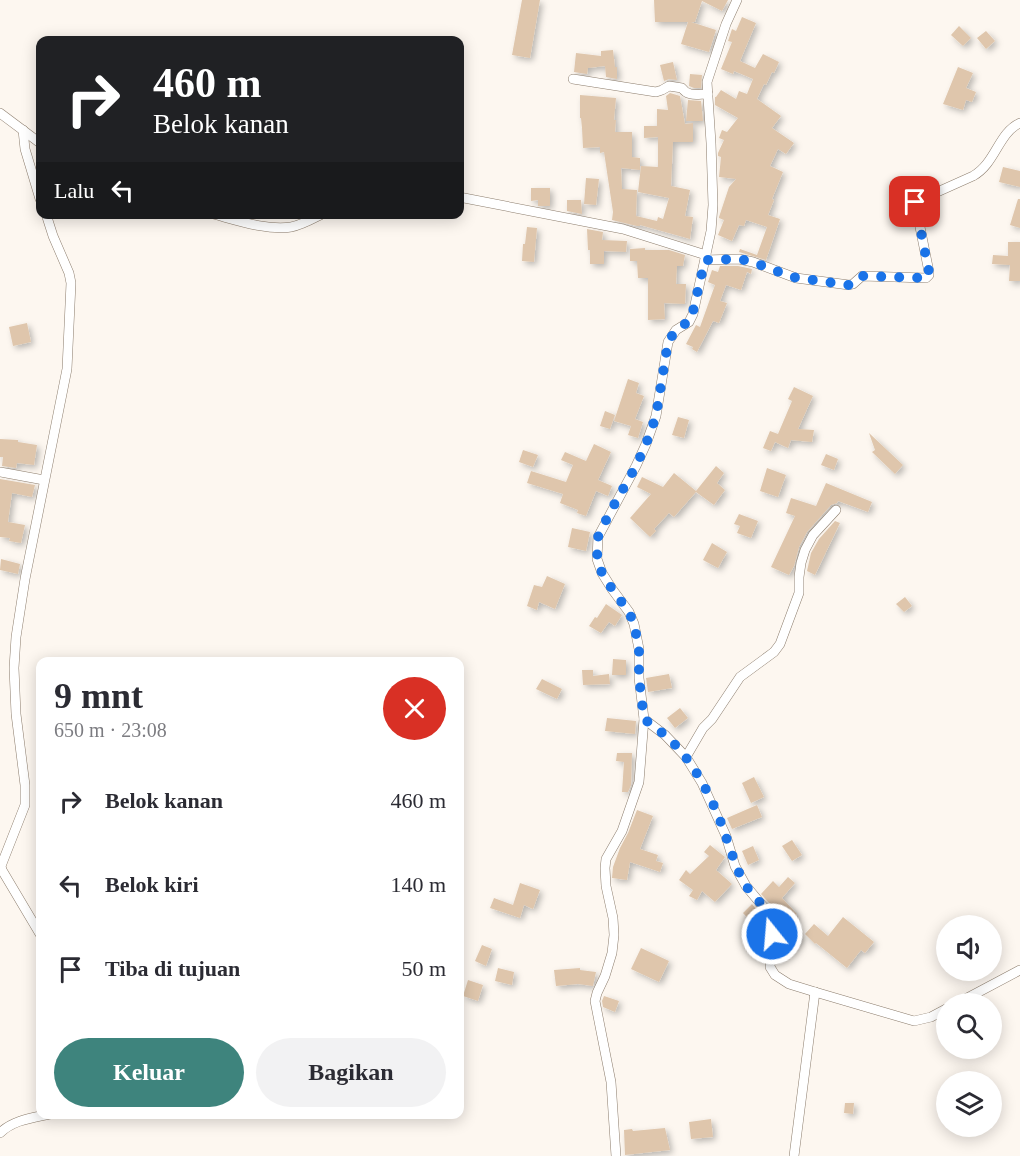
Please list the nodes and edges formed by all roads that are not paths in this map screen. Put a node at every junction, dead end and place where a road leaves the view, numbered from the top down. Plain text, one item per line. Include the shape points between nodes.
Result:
1 (737, 0) edge
2 (573, 80) dead end
3 (708, 94) junction
4 (0, 113) edge
5 (1020, 123) edge
6 (23, 130) junction
7 (36, 139) edge
8 (36, 185) edge
9 (464, 198) edge
10 (48, 219) edge
11 (234, 219) edge
12 (309, 219) edge
13 (705, 257) junction
14 (0, 472) edge
15 (45, 480) junction
16 (836, 510) dead end
17 (644, 719) junction
18 (686, 757) junction
19 (1, 867) edge
20 (36, 927) edge
21 (1020, 970) edge
22 (815, 992) junction
23 (977, 993) edge
24 (936, 1014) edge
25 (36, 1117) edge
26 (0, 1133) edge
27 (616, 1156) edge
28 (794, 1156) edge

1 - 3 street via 721,36 707,82
2 - 3 street via 656,92 668,86 680,87 689,94
3 - 13 street via 713,187 711,231
4 - 6 street
5 - 13 street via 1009,129 981,171 915,202 927,278 862,276 849,285 792,277 739,259
6 - 7 street
6 - 8 street
9 - 13 street via 623,229
10 - 15 street via 71,288 67,369
11 - 12 street via 275,227
13 - 17 street via 691,320 676,330 668,342 656,416 646,444 598,537 597,559 602,573 634,624
14 - 15 street
15 - 19 street via 25,579 14,668 26,805
16 - 18 street via 805,550 799,593 780,644 740,677
17 - 18 street
17 - 27 street via 639,782 622,831 606,859 614,936 595,1001 611,1082
18 - 22 street via 726,836 735,866 771,917 771,971 789,984
19 - 20 street
21 - 23 street
22 - 24 street via 914,1021
22 - 28 street
25 - 26 street via 10,1125

